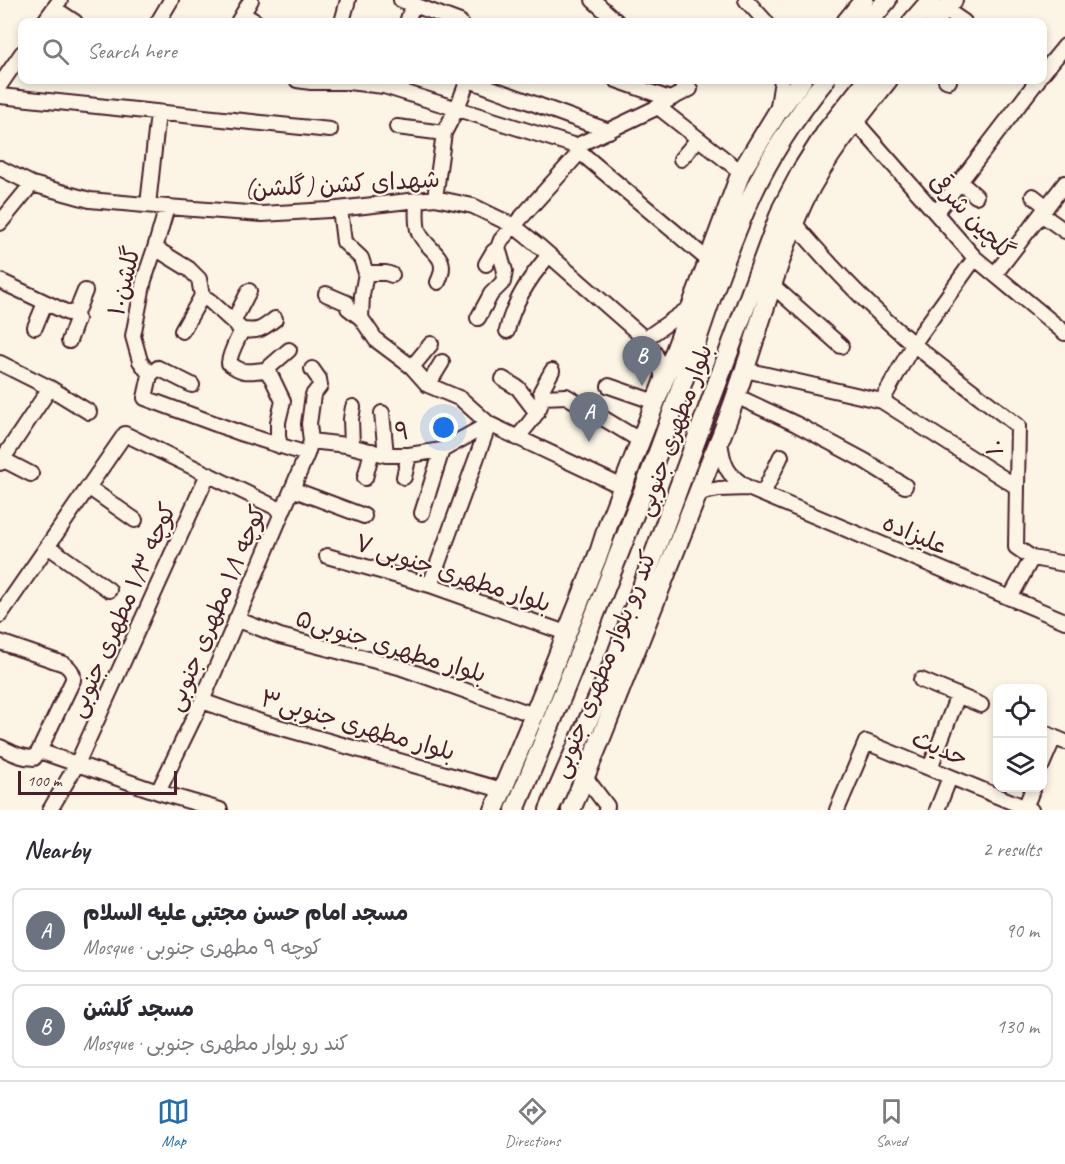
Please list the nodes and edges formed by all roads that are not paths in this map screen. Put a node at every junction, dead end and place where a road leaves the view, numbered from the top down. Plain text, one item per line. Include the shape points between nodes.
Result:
1 (171, 0) edge
2 (251, 0) edge
3 (348, 0) edge
4 (594, 0) edge
5 (746, 0) edge
6 (864, 0) edge
7 (888, 0) edge
8 (407, 3) edge
9 (57, 4) edge
10 (941, 8) edge
11 (47, 18) edge
12 (71, 18) edge
13 (160, 18) edge
14 (240, 18) edge
15 (343, 18) edge
16 (449, 18) edge
17 (613, 18) edge
18 (762, 18) edge
19 (849, 18) edge
20 (872, 18) edge
21 (920, 18) edge
22 (957, 18) edge
23 (1065, 46) edge
24 (18, 59) edge
25 (1047, 68) edge
26 (389, 84) edge
27 (466, 84) edge
28 (479, 84) edge
29 (624, 84) edge
30 (685, 84) edge
31 (781, 84) edge
32 (799, 84) edge
33 (822, 84) edge
34 (864, 84) edge
35 (885, 84) edge
36 (1035, 84) edge
37 (0, 85) edge
38 (0, 96) edge
39 (664, 103) junction
40 (457, 108) junction
41 (158, 113) junction
42 (777, 113) junction
43 (855, 121) junction
44 (397, 127) dead end
45 (330, 130) dead end
46 (609, 131) junction
47 (444, 134) junction
48 (698, 139) junction
49 (578, 149) junction
50 (681, 159) dead end
51 (0, 168) edge
52 (741, 172) junction
53 (960, 182) junction
54 (1065, 183) edge
55 (32, 184) junction
56 (753, 194) junction
57 (976, 196) dead end
58 (1033, 196) dead end
59 (435, 198) junction
60 (417, 200) junction
61 (148, 205) junction
62 (167, 207) junction
63 (340, 209) junction
64 (1044, 210) junction
65 (936, 213) junction
66 (725, 217) junction
67 (0, 223) edge
68 (794, 224) junction
69 (514, 226) junction
70 (1065, 231) edge
71 (155, 248) junction
72 (498, 248) junction
73 (549, 255) junction
74 (975, 258) junction
75 (708, 260) junction
76 (486, 264) dead end
77 (366, 273) junction
78 (995, 274) junction
79 (392, 275) dead end
80 (769, 277) junction
81 (0, 281) edge
82 (438, 282) dead end
83 (85, 291) dead end
84 (249, 291) dead end
85 (326, 294) dead end
86 (202, 296) junction
87 (45, 303) junction
88 (692, 306) junction
89 (76, 313) junction
90 (353, 316) junction
91 (478, 318) dead end
92 (275, 319) dead end
93 (237, 326) junction
94 (35, 327) dead end
95 (182, 331) dead end
96 (507, 331) dead end
97 (1065, 333) edge
98 (645, 339) junction
99 (69, 341) dead end
100 (914, 343) junction
101 (431, 344) dead end
102 (841, 345) dead end
103 (289, 350) dead end
104 (442, 362) dead end
105 (0, 363) edge
106 (412, 367) junction
107 (266, 369) junction
108 (312, 369) dead end
109 (745, 370) junction
110 (552, 371) dead end
111 (150, 375) junction
112 (503, 379) dead end
113 (663, 382) junction
114 (192, 385) dead end
115 (428, 385) junction
116 (609, 386) dead end
117 (50, 388) junction
118 (736, 396) junction
119 (543, 397) junction
120 (882, 401) junction
121 (656, 402) junction
122 (353, 407) dead end
123 (89, 412) dead end
124 (382, 413) dead end
125 (537, 413) junction
126 (489, 424) junction
127 (517, 438) junction
128 (720, 439) junction
129 (641, 441) junction
130 (280, 446) junction
131 (352, 446) junction
132 (309, 447) junction
133 (442, 450) junction
134 (379, 453) junction
135 (409, 455) junction
136 (781, 456) dead end
137 (1, 460) edge
138 (31, 474) dead end
139 (208, 474) junction
140 (404, 477) dead end
141 (365, 478) dead end
142 (905, 486) dead end
143 (88, 487) junction
144 (623, 487) junction
145 (1017, 487) junction
146 (748, 488) junction
147 (292, 489) junction
148 (699, 493) junction
149 (763, 494) junction
150 (639, 499) junction
151 (283, 511) junction
152 (422, 513) dead end
153 (364, 516) dead end
154 (135, 520) dead end
155 (48, 547) junction
156 (327, 556) dead end
157 (1032, 558) junction
158 (1065, 564) edge
159 (430, 585) junction
160 (109, 590) dead end
161 (1010, 598) junction
162 (0, 615) edge
163 (236, 619) junction
164 (1065, 621) edge
165 (644, 629) junction
166 (566, 633) junction
167 (0, 642) edge
168 (617, 654) junction
169 (921, 680) dead end
170 (958, 695) junction
171 (202, 701) junction
172 (981, 705) dead end
173 (534, 715) junction
174 (1054, 737) edge
175 (0, 747) edge
176 (39, 752) junction
177 (1047, 753) edge
178 (77, 764) junction
179 (930, 768) junction
180 (585, 777) junction
181 (950, 777) junction
182 (502, 790) junction
183 (158, 792) junction
184 (1033, 792) edge
185 (1028, 809) edge
186 (50, 810) edge
187 (220, 810) edge
188 (494, 810) edge
189 (515, 810) edge
190 (549, 810) edge
191 (571, 810) edge
192 (606, 810) edge
193 (837, 810) edge
194 (937, 810) edge

1 - 13 street
2 - 14 street
3 - 15 street
4 - 17 street
5 - 18 street
6 - 19 main road
7 - 20 main road
8 - 16 street
9 - 11 street
9 - 12 street
10 - 21 main road
10 - 22 street
23 - 25 street
24 - 37 street
26 - 40 street
27 - 40 street
28 - 46 street
29 - 39 street
30 - 39 street
31 - 42 street
32 - 42 main road, کند رو بلوار مطهری جنوبی
33 - 56 main road, بلوار مطهری جنوبی via 774,154
34 - 80 main road, بلوار مطهری جنوبی via 828,129 782,208
35 - 43 main road, کند رو بلوار مطهری جنوبی
36 - 53 street
38 - 41 street
39 - 46 street
39 - 48 street
40 - 47 street
40 - 49 street
41 - 45 street
41 - 61 street
42 - 52 main road, کند رو بلوار مطهری جنوبی
43 - 65 street, گلچین شرقی
43 - 68 main road, کند رو بلوار مطهری جنوبی via 817,177
44 - 47 street
46 - 49 street
47 - 59 street
48 - 50 street
48 - 52 street
49 - 69 street
49 - 75 street
51 - 55 street, شهدای کشن (گلشن)
52 - 66 main road, کند رو بلوار مطهری جنوبی
53 - 57 street
53 - 65 street
54 - 64 street
55 - 61 street, شهدای کشن (گلشن) via 90,200
55 - 67 street
56 - 66 main road
56 - 150 main road, بلوار مطهری جنوبی
58 - 64 street
59 - 60 street, شهدای کشن (گلشن)
59 - 69 street, شهدای کشن (گلشن) via 473,206
60 - 63 street, شهدای کشن (گلشن)
60 - 82 street via 419,233 441,260
61 - 62 street, شهدای کشن (گلشن)
62 - 63 street, شهدای کشن (گلشن) via 262,214
62 - 71 street, گلشن۱۰
63 - 77 street via 344,242 361,258
64 - 70 street
64 - 78 street
65 - 74 street, گلچین شرقی
66 - 75 main road, کند رو بلوار مطهری جنوبی
68 - 80 main road, کند رو بلوار مطهری جنوبی
68 - 100 street via 867,302
69 - 72 street
69 - 73 street, شهدای کشن (گلشن)
71 - 86 street via 189,268 199,279
71 - 111 street, گلشن۱۰ via 133,336 140,361
72 - 76 street
72 - 91 street via 505,271 502,282
73 - 96 street via 521,294
73 - 98 street, شهدای کشن (گلشن)
74 - 78 street, گلچین شرقی
74 - 100 street
75 - 88 main road, کند رو بلوار مطهری جنوبی
77 - 79 street
77 - 90 street
78 - 97 street, گلچین شرقی
80 - 102 street
80 - 109 main road, کند رو بلوار مطهری جنوبی
80 - 168 main road, بلوار مطهری جنوبی
81 - 87 street
83 - 89 street
84 - 93 street
85 - 90 street via 347,303
86 - 93 street
86 - 95 street
87 - 89 street
87 - 94 street
88 - 98 street
88 - 113 main road, کند رو بلوار مطهری جنوبی
89 - 99 street
90 - 106 street via 376,340
92 - 93 street via 262,330
93 - 107 street via 229,363 242,376
98 - 113 street, شهدای کشن (گلشن) via 656,352
100 - 120 street
100 - 145 street, ۱۰ via 1018,426
101 - 106 street
103 - 107 street
104 - 115 street
105 - 117 street
106 - 115 street
107 - 130 street via 283,401 278,429
108 - 132 street via 320,386 313,396
109 - 118 main road, کند رو بلوار مطهری جنوبی
109 - 120 street
110 - 119 street via 541,391
111 - 114 street via 158,368
111 - 130 street, ۹ via 145,398
112 - 125 street via 518,388
113 - 121 main road, کند رو بلوار مطهری جنوبی
115 - 126 street via 461,399
116 - 121 street
117 - 123 street
117 - 137 street
118 - 128 main road, کند رو بلوار مطهری جنوبی
118 - 142 street via 796,424
119 - 125 street
119 - 129 street via 566,396
120 - 145 street
121 - 129 main road, کند رو بلوار مطهری جنوبی
122 - 131 street
124 - 134 street
125 - 127 street
126 - 127 street
126 - 133 street, ۹
126 - 159 street
127 - 144 street
128 - 146 street, علیزاده via 726,468
128 - 148 main road, کند رو بلوار مطهری جنوبی
129 - 144 main road, کند رو بلوار مطهری جنوبی
129 - 150 main road
130 - 132 street, ۹
131 - 132 street, ۹
131 - 134 street, ۹
132 - 147 street, کوچه ۱/۱ مطهری جنوبی
133 - 135 street, ۹
133 - 152 street
134 - 135 street, ۹
134 - 141 street
135 - 140 street
136 - 149 street
137 - 138 street
139 - 143 street via 125,434
139 - 151 street
139 - 178 street, کوچه ۱/۳ مطهری جنوبی
143 - 154 street
143 - 155 street
144 - 166 main road, کند رو بلوار مطهری جنوبی
145 - 157 street, ۱۰ via 1016,547
146 - 148 street, علیزاده
146 - 149 street, علیزاده
147 - 151 street, کوچه ۱/۱ مطهری جنوبی
147 - 153 street
148 - 165 main road, کند رو بلوار مطهری جنوبی
149 - 161 street, علیزاده
150 - 189 main road, بلوار مطهری جنوبی
151 - 163 street, کوچه ۱/۱ مطهری جنوبی
155 - 160 street
155 - 162 street
156 - 159 street, ۷ بلوار مطهری جنوبی
157 - 158 street
157 - 161 street
159 - 166 street, ۷ بلوار مطهری جنوبی
161 - 164 street, علیزاده
163 - 171 street, کوچه ۱/۱ مطهری جنوبی
163 - 173 street, ۵بلوار مطهری جنوبی via 280,636 399,667
165 - 168 main road
165 - 180 main road, کند رو بلوار مطهری جنوبی
166 - 173 main road, کند رو بلوار مطهری جنوبی
167 - 176 street via 64,664 72,672 73,681
168 - 190 main road, بلوار مطهری جنوبی
169 - 170 street
170 - 172 street
170 - 179 street
171 - 182 street, بلوار مطهری جنوبی۳ via 261,722
171 - 183 street, کوچه ۱/۱ مطهری جنوبی
173 - 182 main road, کند رو بلوار مطهری جنوبی
174 - 177 street
175 - 176 street via 29,758
176 - 178 street
178 - 183 street
178 - 186 street, کوچه ۱/۳ مطهری جنوبی
179 - 181 street, حدیث
179 - 193 street, حدیث via 866,742
180 - 191 main road, کند رو بلوار مطهری جنوبی
180 - 192 street via 608,806
181 - 185 street, حدیث
181 - 194 street
182 - 188 main road, کند رو بلوار مطهری جنوبی
183 - 187 street
184 - 185 street

